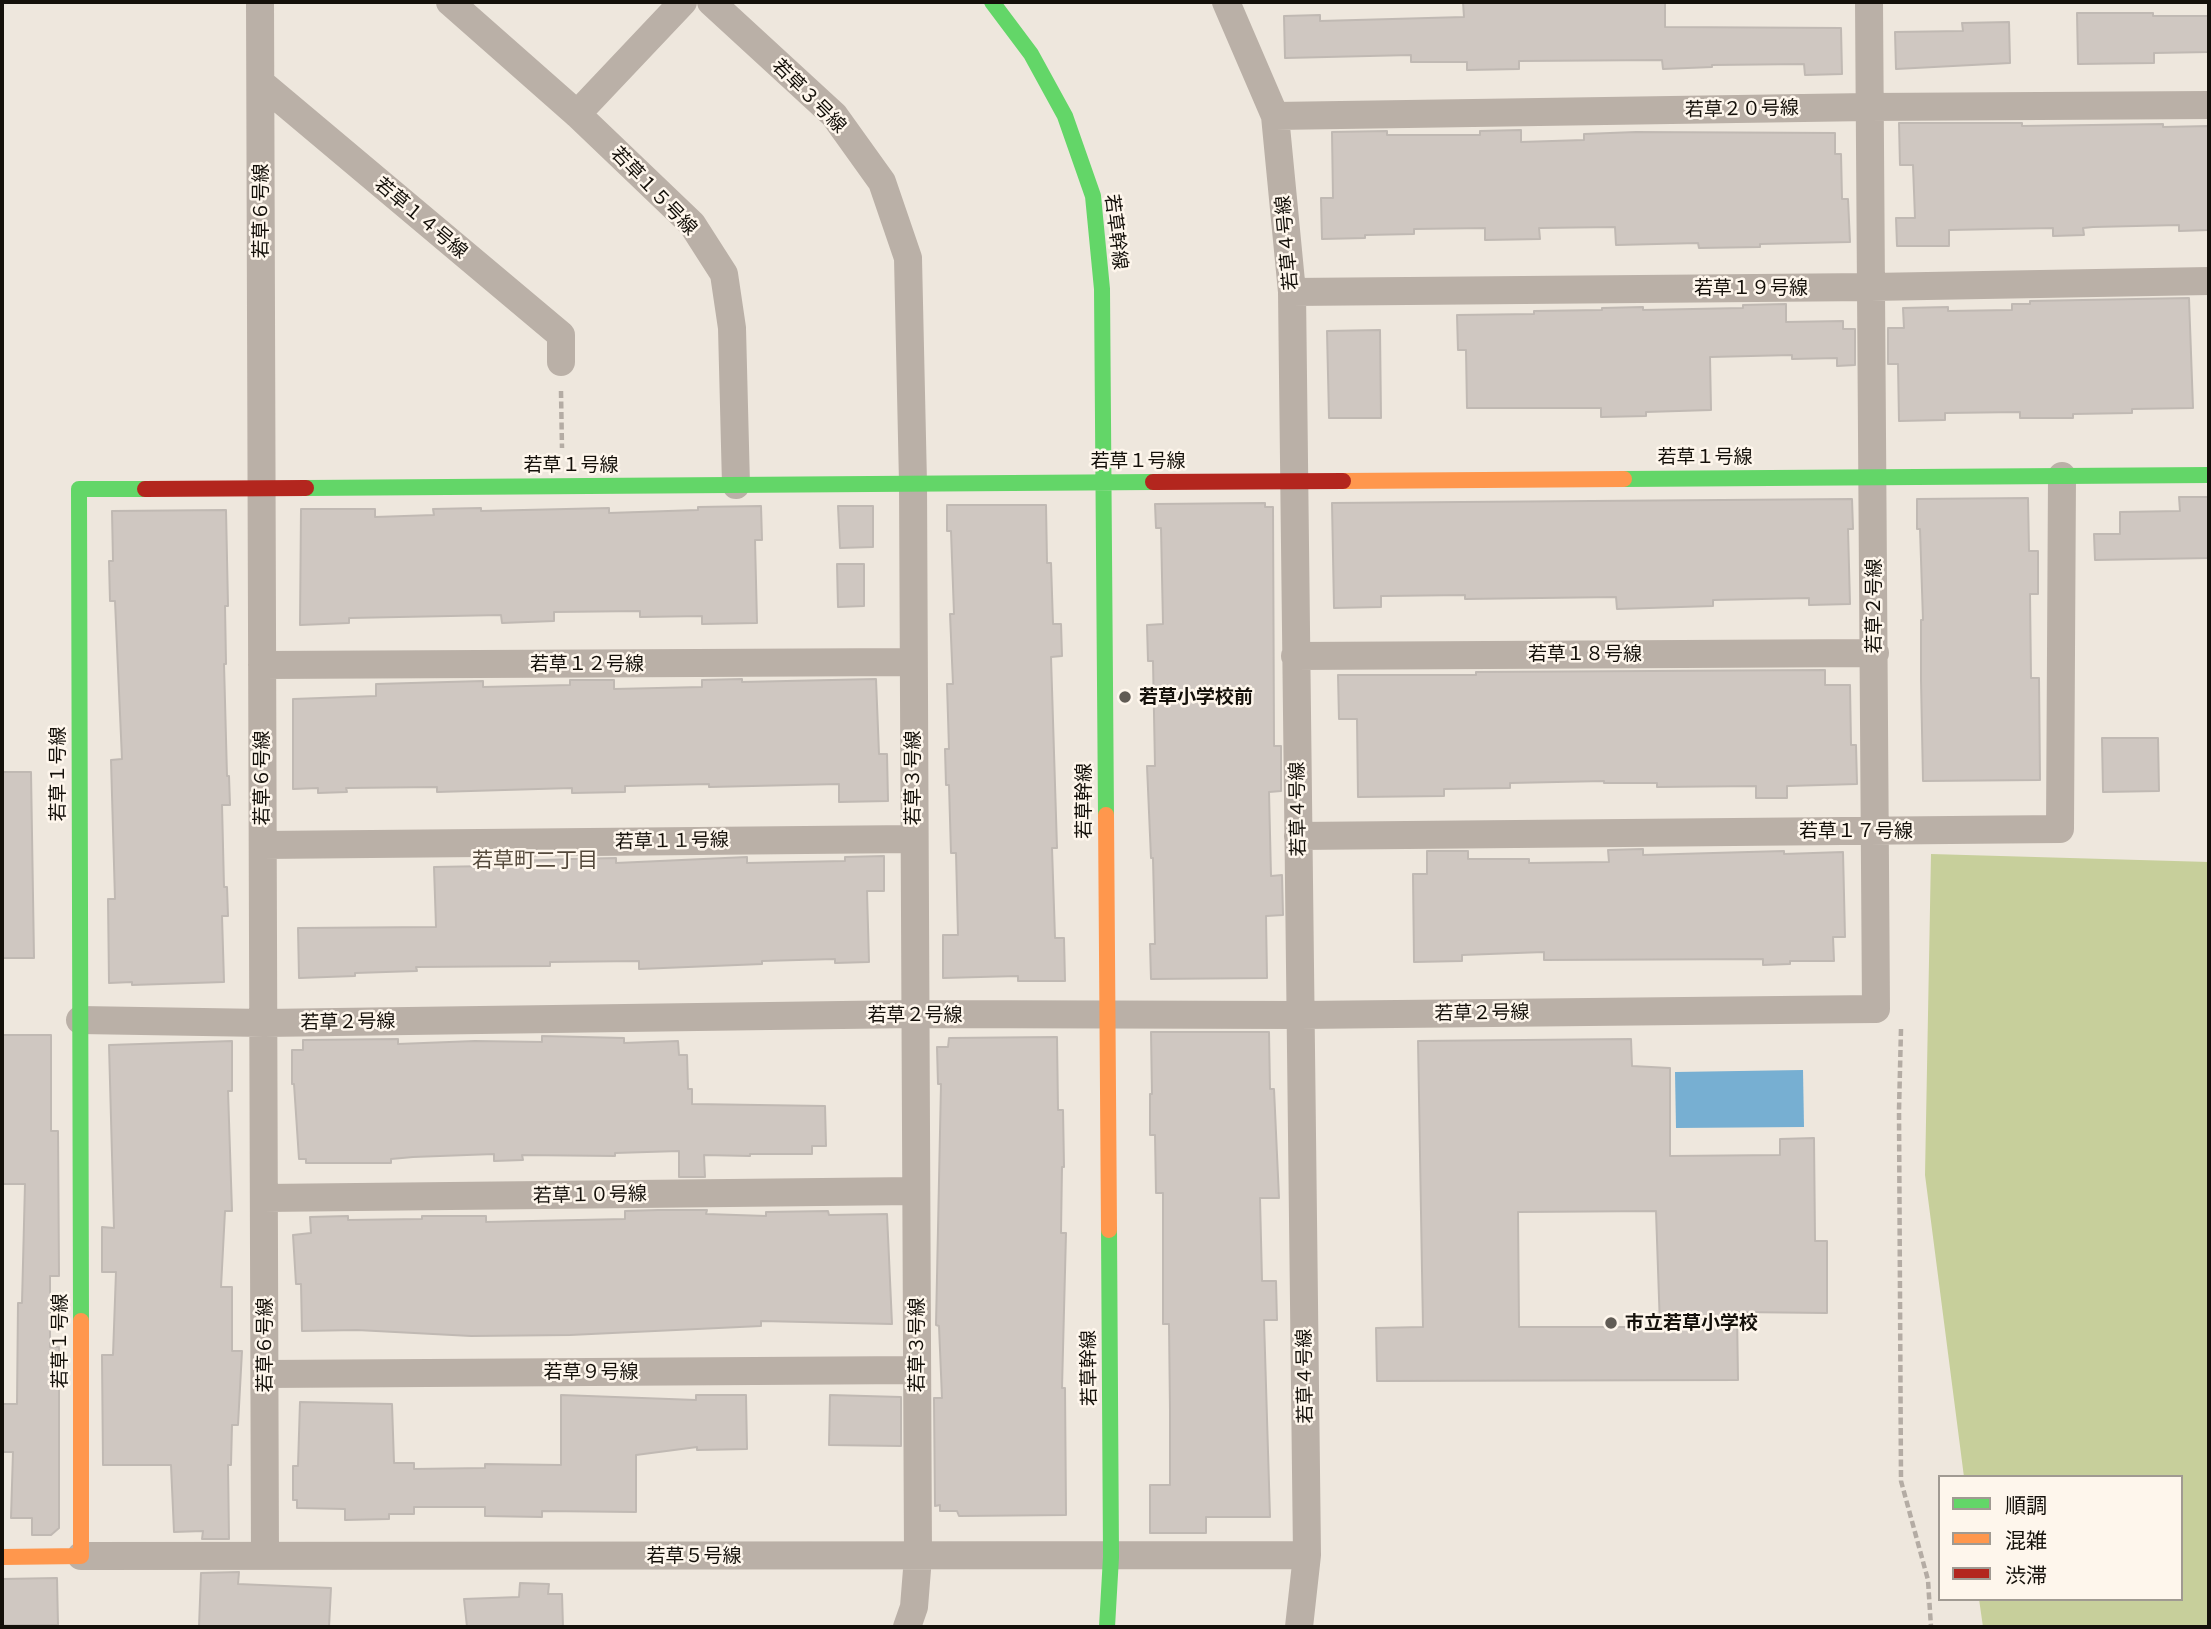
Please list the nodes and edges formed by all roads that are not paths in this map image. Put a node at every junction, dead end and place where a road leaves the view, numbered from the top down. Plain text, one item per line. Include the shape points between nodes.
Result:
1 (260, 2) edge
2 (450, 2) edge
3 (683, 2) edge
4 (711, 2) edge
5 (992, 2) edge
6 (1226, 2) edge
7 (1869, 2) edge
8 (261, 83) junction
9 (2209, 105) edge
10 (1869, 107) junction
11 (576, 114) junction
12 (1275, 116) junction
13 (2209, 281) edge
14 (1871, 287) junction
15 (1292, 292) junction
16 (561, 362) road end
17 (2209, 475) edge
18 (2062, 476) junction
19 (1874, 477) junction
20 (1293, 481) junction
21 (1103, 482) junction
22 (913, 483) junction
23 (736, 485) junction
24 (260, 488) junction
25 (1875, 653) junction
26 (1295, 656) junction
27 (913, 662) junction
28 (262, 666) junction
29 (1875, 831) junction
30 (1298, 836) junction
31 (914, 839) junction
32 (263, 845) junction
33 (914, 1014) junction
34 (1107, 1015) junction
35 (1301, 1015) junction
36 (80, 1020) junction
37 (264, 1023) junction
38 (915, 1191) junction
39 (264, 1199) junction
40 (917, 1370) junction
41 (265, 1374) junction
42 (265, 1555) junction
43 (1307, 1555) junction
44 (81, 1556) junction
45 (2, 1557) edge
46 (918, 1557) junction
47 (1111, 1557) junction
48 (907, 1627) edge
49 (1107, 1627) edge
50 (1299, 1627) edge

1 - 8 street, 若草６号線
2 - 11 street, 若草１５号線
3 - 11 street
4 - 22 street, 若草３号線 via 834,115 882,181 908,258
5 - 21 street, 若草幹線 via 1031,54 1065,116 1093,196 1102,289
6 - 12 street, 若草４号線
7 - 10 street, 若草２号線
8 - 16 street, 若草１４号線 via 561,335
8 - 24 street, 若草６号線
9 - 10 street, 若草２０号線
10 - 12 street, 若草２０号線
10 - 14 street, 若草２号線
11 - 23 street, 若草１５号線 via 692,224 724,274 732,328
12 - 15 street, 若草４号線
13 - 14 street, 若草１９号線
14 - 15 street, 若草１９号線
14 - 19 street, 若草２号線
15 - 20 street, 若草４号線
17 - 18 street, 若草１号線
18 - 19 street, 若草１号線
18 - 29 street, 若草１７号線 via 2060,829
19 - 20 street, 若草１号線
19 - 25 street, 若草２号線
20 - 21 street, 若草１号線
20 - 26 street, 若草４号線
21 - 22 street, 若草１号線
21 - 34 street, 若草幹線
22 - 23 street, 若草１号線
22 - 27 street, 若草３号線
23 - 24 street, 若草１号線
24 - 28 street, 若草６号線
24 - 36 street, 若草１号線 via 79,489
25 - 26 street, 若草１８号線
25 - 29 street, 若草２号線
26 - 30 street, 若草４号線
27 - 28 street, 若草１２号線
27 - 31 street, 若草３号線
28 - 32 street, 若草６号線
29 - 30 street, 若草１７号線
29 - 35 street, 若草２号線 via 1877,1009
30 - 35 street, 若草４号線
31 - 32 street, 若草１１号線
31 - 33 street, 若草３号線
32 - 37 street, 若草６号線
33 - 34 street, 若草２号線
33 - 37 street, 若草２号線
33 - 38 street, 若草３号線
34 - 35 street, 若草２号線
34 - 47 street, 若草幹線
35 - 43 street, 若草４号線
36 - 37 street, 若草２号線
36 - 44 street, 若草１号線
37 - 39 street, 若草６号線
38 - 39 street, 若草１０号線
38 - 40 street, 若草３号線
39 - 41 street, 若草６号線
40 - 41 street, 若草９号線
40 - 46 street, 若草３号線
41 - 42 street, 若草６号線
42 - 44 street, 若草５号線
42 - 46 street, 若草５号線
43 - 47 street, 若草５号線
43 - 50 street, 若草４号線
44 - 45 street
46 - 47 street, 若草５号線
46 - 48 street, 若草３号線 via 914,1607
47 - 49 street, 若草幹線

